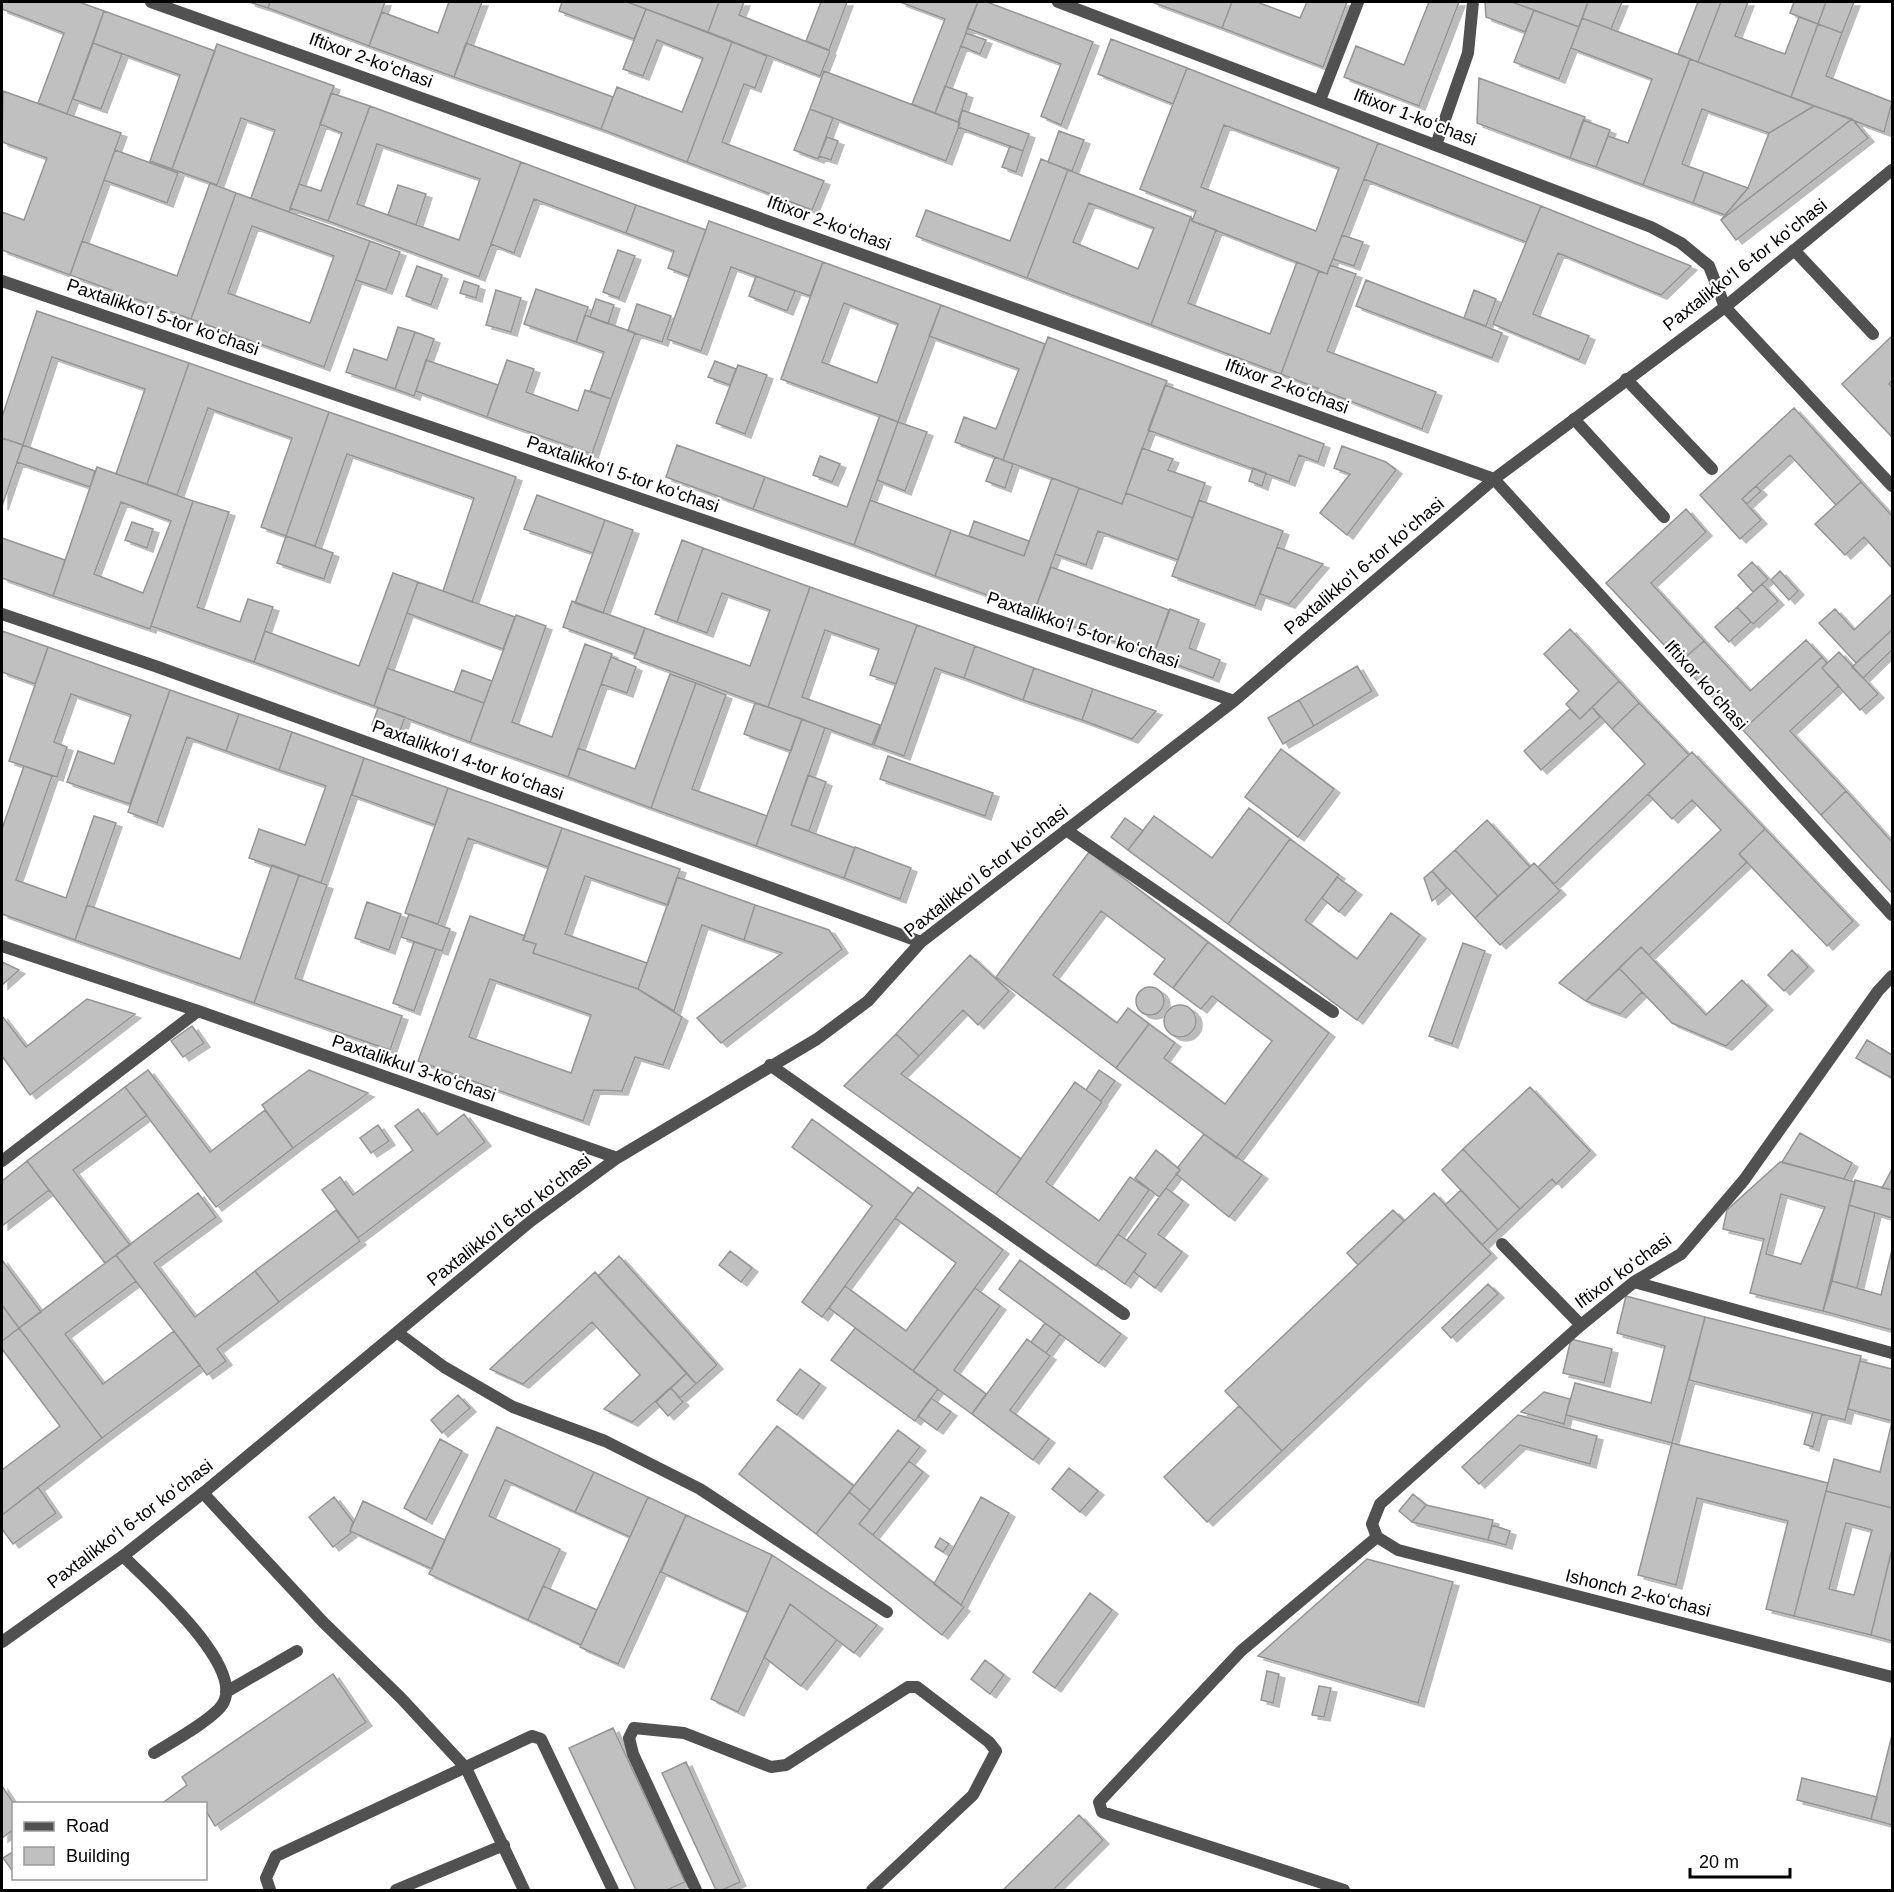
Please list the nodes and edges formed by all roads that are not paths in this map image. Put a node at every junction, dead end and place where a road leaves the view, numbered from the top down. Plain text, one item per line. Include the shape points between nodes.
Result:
1 (151, 2) edge
2 (1058, 2) edge
3 (1358, 2) edge
4 (1473, 2) edge
5 (1320, 100) junction
6 (1436, 145) junction
7 (1893, 170) edge
8 (1794, 250) junction
9 (2, 281) edge
10 (1725, 307) junction
11 (1873, 334) dead end
12 (1626, 379) junction
13 (1574, 419) junction
14 (1712, 469) dead end
15 (1494, 479) junction
16 (1893, 486) edge
17 (1664, 517) dead end
18 (2, 614) edge
19 (1234, 700) junction
20 (1066, 830) junction
21 (1893, 915) edge
22 (921, 942) junction
23 (2, 946) edge
24 (1893, 976) edge
25 (198, 1011) junction
26 (1333, 1012) dead end
27 (770, 1065) junction
28 (617, 1158) junction
29 (2, 1161) edge
30 (1502, 1244) dead end
31 (1634, 1282) junction
32 (1124, 1314) dead end
33 (1581, 1325) junction
34 (398, 1333) junction
35 (1893, 1353) edge
36 (203, 1493) junction
37 (1377, 1537) junction
38 (123, 1556) junction
39 (887, 1612) dead end
40 (2, 1642) edge
41 (297, 1651) dead end
42 (1893, 1677) edge
43 (226, 1692) junction
44 (154, 1753) dead end
45 (466, 1768) junction
46 (504, 1845) junction
47 (270, 1890) edge
48 (396, 1890) edge
49 (524, 1890) edge
50 (613, 1890) edge
51 (696, 1890) edge
52 (872, 1890) edge
53 (1344, 1890) edge

1 - 15 street, Iftixor 2-koʻchasi
2 - 5 street, Iftixor 1-koʻchasi
3 - 5 street
4 - 6 street via 1468,53
5 - 6 street, Iftixor 1-koʻchasi
6 - 10 street, Iftixor 1-koʻchasi via 1652,227 1681,243 1709,266
7 - 8 street, Paxtalikkoʻl 6-tor koʻchasi
8 - 10 street, Paxtalikkoʻl 6-tor koʻchasi
8 - 11 street
9 - 19 street, Paxtalikkoʻl 5-tor koʻchasi
10 - 12 street, Paxtalikkoʻl 6-tor koʻchasi
10 - 16 street
12 - 13 street, Paxtalikkoʻl 6-tor koʻchasi
12 - 14 street
13 - 15 street, Paxtalikkoʻl 6-tor koʻchasi
13 - 17 street
15 - 19 street, Paxtalikkoʻl 6-tor koʻchasi
15 - 21 street, Iftixor koʻchasi
18 - 22 street, Paxtalikkoʻl 4-tor koʻchasi
19 - 20 street, Paxtalikkoʻl 6-tor koʻchasi
20 - 22 street, Paxtalikkoʻl 6-tor koʻchasi
20 - 26 street
22 - 27 street, Paxtalikkoʻl 6-tor koʻchasi via 868,1001 817,1039
23 - 25 street, Paxtalikkul 3-koʻchasi
24 - 31 street, Iftixor koʻchasi via 1878,991 1744,1180 1681,1254
25 - 28 street, Paxtalikkul 3-koʻchasi
25 - 29 street
27 - 28 street, Paxtalikkoʻl 6-tor koʻchasi
27 - 32 street
28 - 34 street, Paxtalikkoʻl 6-tor koʻchasi via 531,1221
30 - 33 street
31 - 33 street, Iftixor koʻchasi
31 - 35 street
33 - 37 street, Iftixor koʻchasi via 1380,1504 1372,1524
34 - 36 street, Paxtalikkoʻl 6-tor koʻchasi
34 - 39 street via 444,1367 513,1407 604,1441 700,1489
36 - 38 street, Paxtalikkoʻl 6-tor koʻchasi
36 - 45 street
37 - 42 street, Ishonch 2-koʻchasi via 1398,1550
37 - 53 street via 1241,1651 1099,1802 1102,1812
38 - 40 street, Paxtalikkoʻl 6-tor koʻchasi
38 - 43 street via 171,1603 215,1656
41 - 43 street
43 - 44 street via 222,1706
45 - 46 street
45 - 47 street via 276,1856 266,1878
45 - 50 street via 532,1736 541,1739
46 - 48 street
46 - 49 street
51 - 52 street via 633,1754 629,1738 634,1728 684,1733 771,1767 786,1765 908,1687 917,1687 996,1751 973,1795

